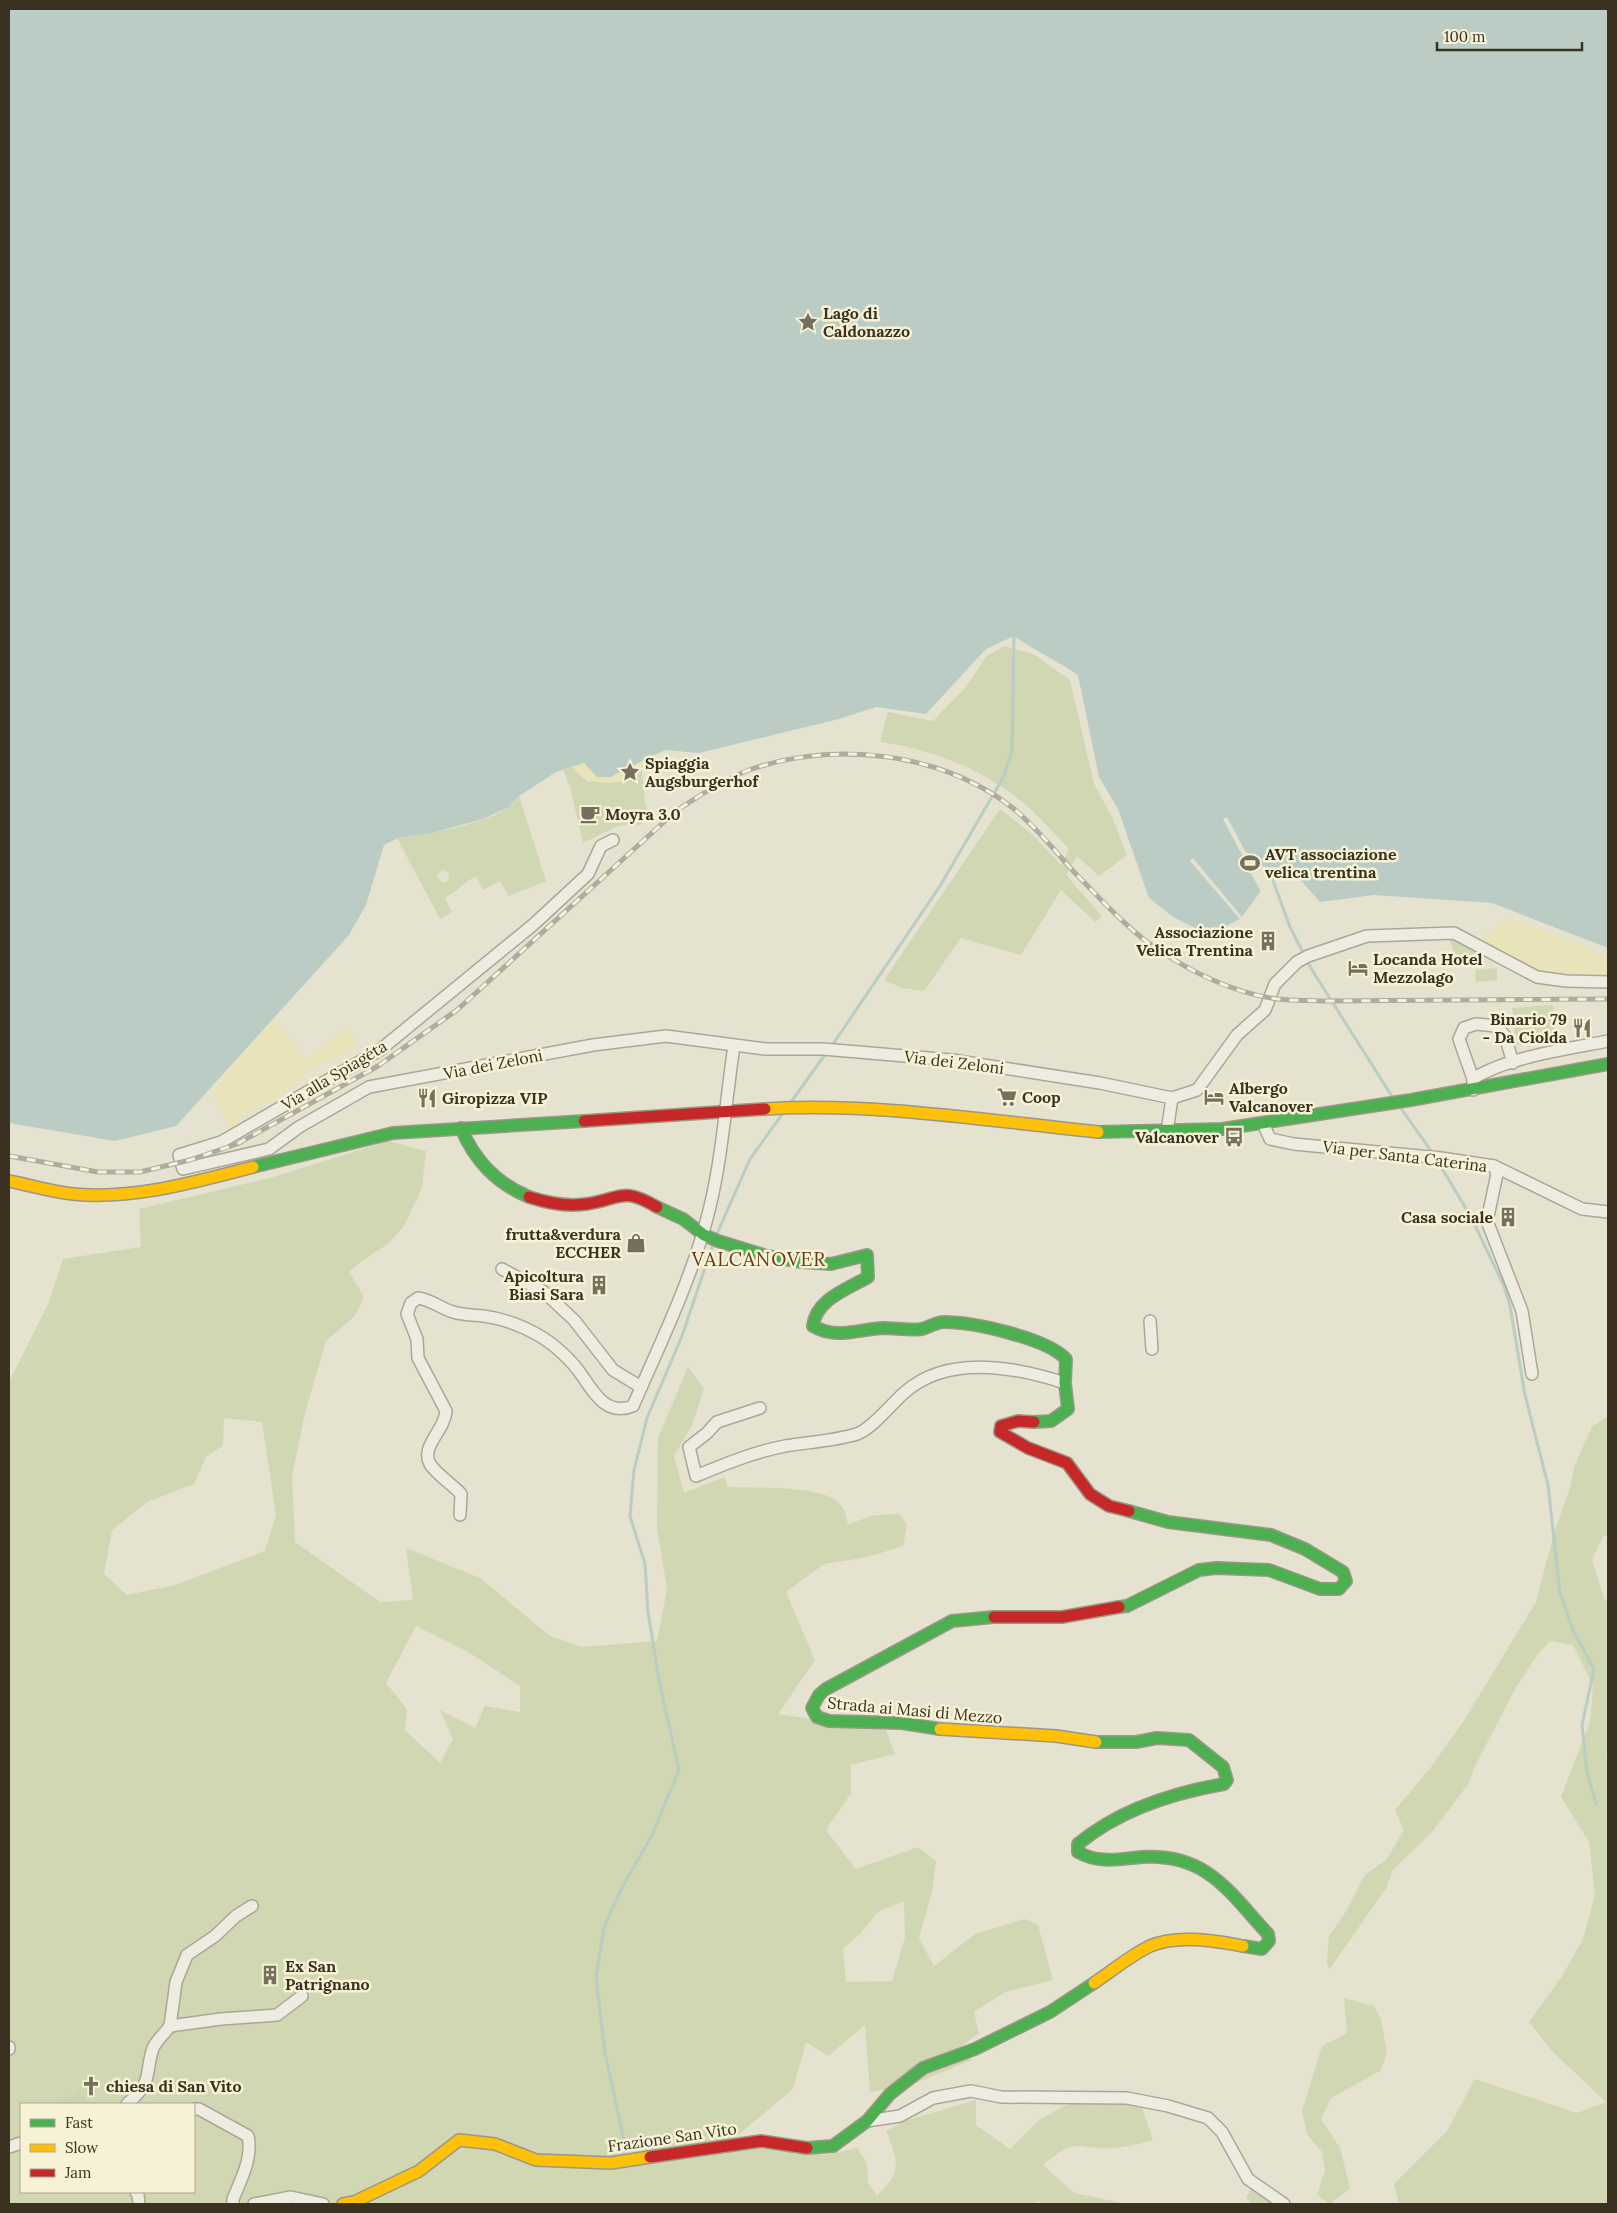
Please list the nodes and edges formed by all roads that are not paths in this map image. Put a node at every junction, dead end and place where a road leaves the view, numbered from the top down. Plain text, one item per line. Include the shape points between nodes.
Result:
1 (613, 840) dead end
2 (1608, 982) edge
3 (1608, 1041) edge
4 (734, 1046) junction
5 (1513, 1063) junction
6 (1608, 1064) edge
7 (1473, 1084) junction
8 (1172, 1098) junction
9 (725, 1111) junction
10 (1263, 1123) junction
11 (461, 1128) junction
12 (1167, 1132) junction
13 (269, 1149) junction
14 (264, 1166) junction
15 (1494, 1166) junction
16 (9, 1181) edge
17 (1608, 1212) edge
18 (710, 1238) junction
19 (502, 1269) dead end
20 (1150, 1321) dead end
21 (1152, 1349) dead end
22 (1532, 1374) dead end
23 (1065, 1383) junction
24 (641, 1387) junction
25 (760, 1408) dead end
26 (460, 1515) dead end
27 (252, 1906) dead end
28 (302, 1996) dead end
29 (170, 2026) junction
30 (128, 2103) edge
31 (195, 2109) edge
32 (867, 2122) junction
33 (233, 2204) edge
34 (254, 2204) edge
35 (323, 2204) edge
36 (343, 2204) edge
37 (1284, 2204) edge

1 - 13 street, Via alla Spiagéta via 602,846 588,874 534,924 380,1050 220,1142 179,1155 183,1169
2 - 8 street via 1537,977 1454,933 1367,936 1304,958 1275,984 1265,1010 1237,1035 1197,1090
3 - 5 street via 1548,1052
4 - 8 street, Via dei Zeloni via 842,1050 952,1060
4 - 9 street
4 - 13 street, Via dei Zeloni via 666,1036 593,1045 369,1087 299,1127
5 - 7 street via 1482,1073
5 - 7 street via 1505,1036 1496,1026 1476,1024 1464,1028 1459,1039
6 - 7 street
7 - 10 street via 1411,1100
8 - 12 street
9 - 11 street
9 - 12 street via 808,1106 1100,1132
9 - 18 street
10 - 12 street
10 - 15 street, Via per Santa Caterina via 1270,1139 1294,1144
11 - 14 street via 393,1133
11 - 18 street via 468,1144 489,1171 513,1191 536,1202 559,1206 586,1204 617,1195 640,1196 692,1224
13 - 14 street
14 - 16 street via 117,1195 72,1194
15 - 17 street, Via per Santa Caterina via 1582,1209
15 - 22 street via 1497,1174 1487,1221 1522,1311
18 - 23 street, Strada ai Masi di Mezzo via 789,1260 824,1264 868,1255 868,1277 817,1310 813,1326 818,1330 846,1333 883,1328 924,1328 943,1322 1013,1333 1023,1339 1043,1343 1063,1355
18 - 24 street via 694,1263
19 - 24 street via 544,1292 574,1320 613,1370
20 - 21 street
23 - 25 street via 1013,1371 972,1367 946,1370 907,1390 859,1433 784,1446 696,1476 688,1447 717,1422
23 - 32 street, Strada ai Masi di Mezzo via 1068,1409 1058,1420 1045,1424 1013,1422 1001,1426 1000,1432 1028,1448 1067,1463 1090,1494 1109,1506 1168,1522 1271,1535 1286,1540 1343,1572 1344,1585 1339,1589 1320,1589 1269,1570 1216,1568 1194,1572 1126,1606 1062,1617 952,1621 826,1689 814,1702 814,1714 829,1721 902,1723 933,1729 1056,1736 1084,1742 1189,1740 1223,1767 1227,1780 1224,1784 1190,1790 1137,1808 1089,1835 1078,1844 1078,1852 1097,1860 1175,1859 1207,1871 1242,1903 1268,1934 1269,1941 1262,1950 1203,1942 1167,1941 1150,1946 1050,2012 975,2049 924,2068 890,2094
24 - 26 street via 633,1406 624,1410 614,1409 592,1393 559,1350 532,1332 485,1316 440,1308 430,1300 418,1298 411,1303 407,1314 417,1339 418,1358 446,1411 443,1426 426,1454 430,1465 461,1494
27 - 29 street via 187,1955 176,1982
28 - 29 street via 277,2015
29 - 30 street via 153,2047 149,2075 140,2094
31 - 33 street via 248,2136 251,2147 248,2161
32 - 36 street, Frazione San Vito via 833,2146 799,2148 761,2141 611,2163 536,2160 495,2144 459,2140 419,2172
32 - 37 street via 900,2116 933,2098 971,2091 1000,2097 1127,2098 1160,2104 1208,2118 1222,2132 1248,2179
34 - 35 street via 291,2197

